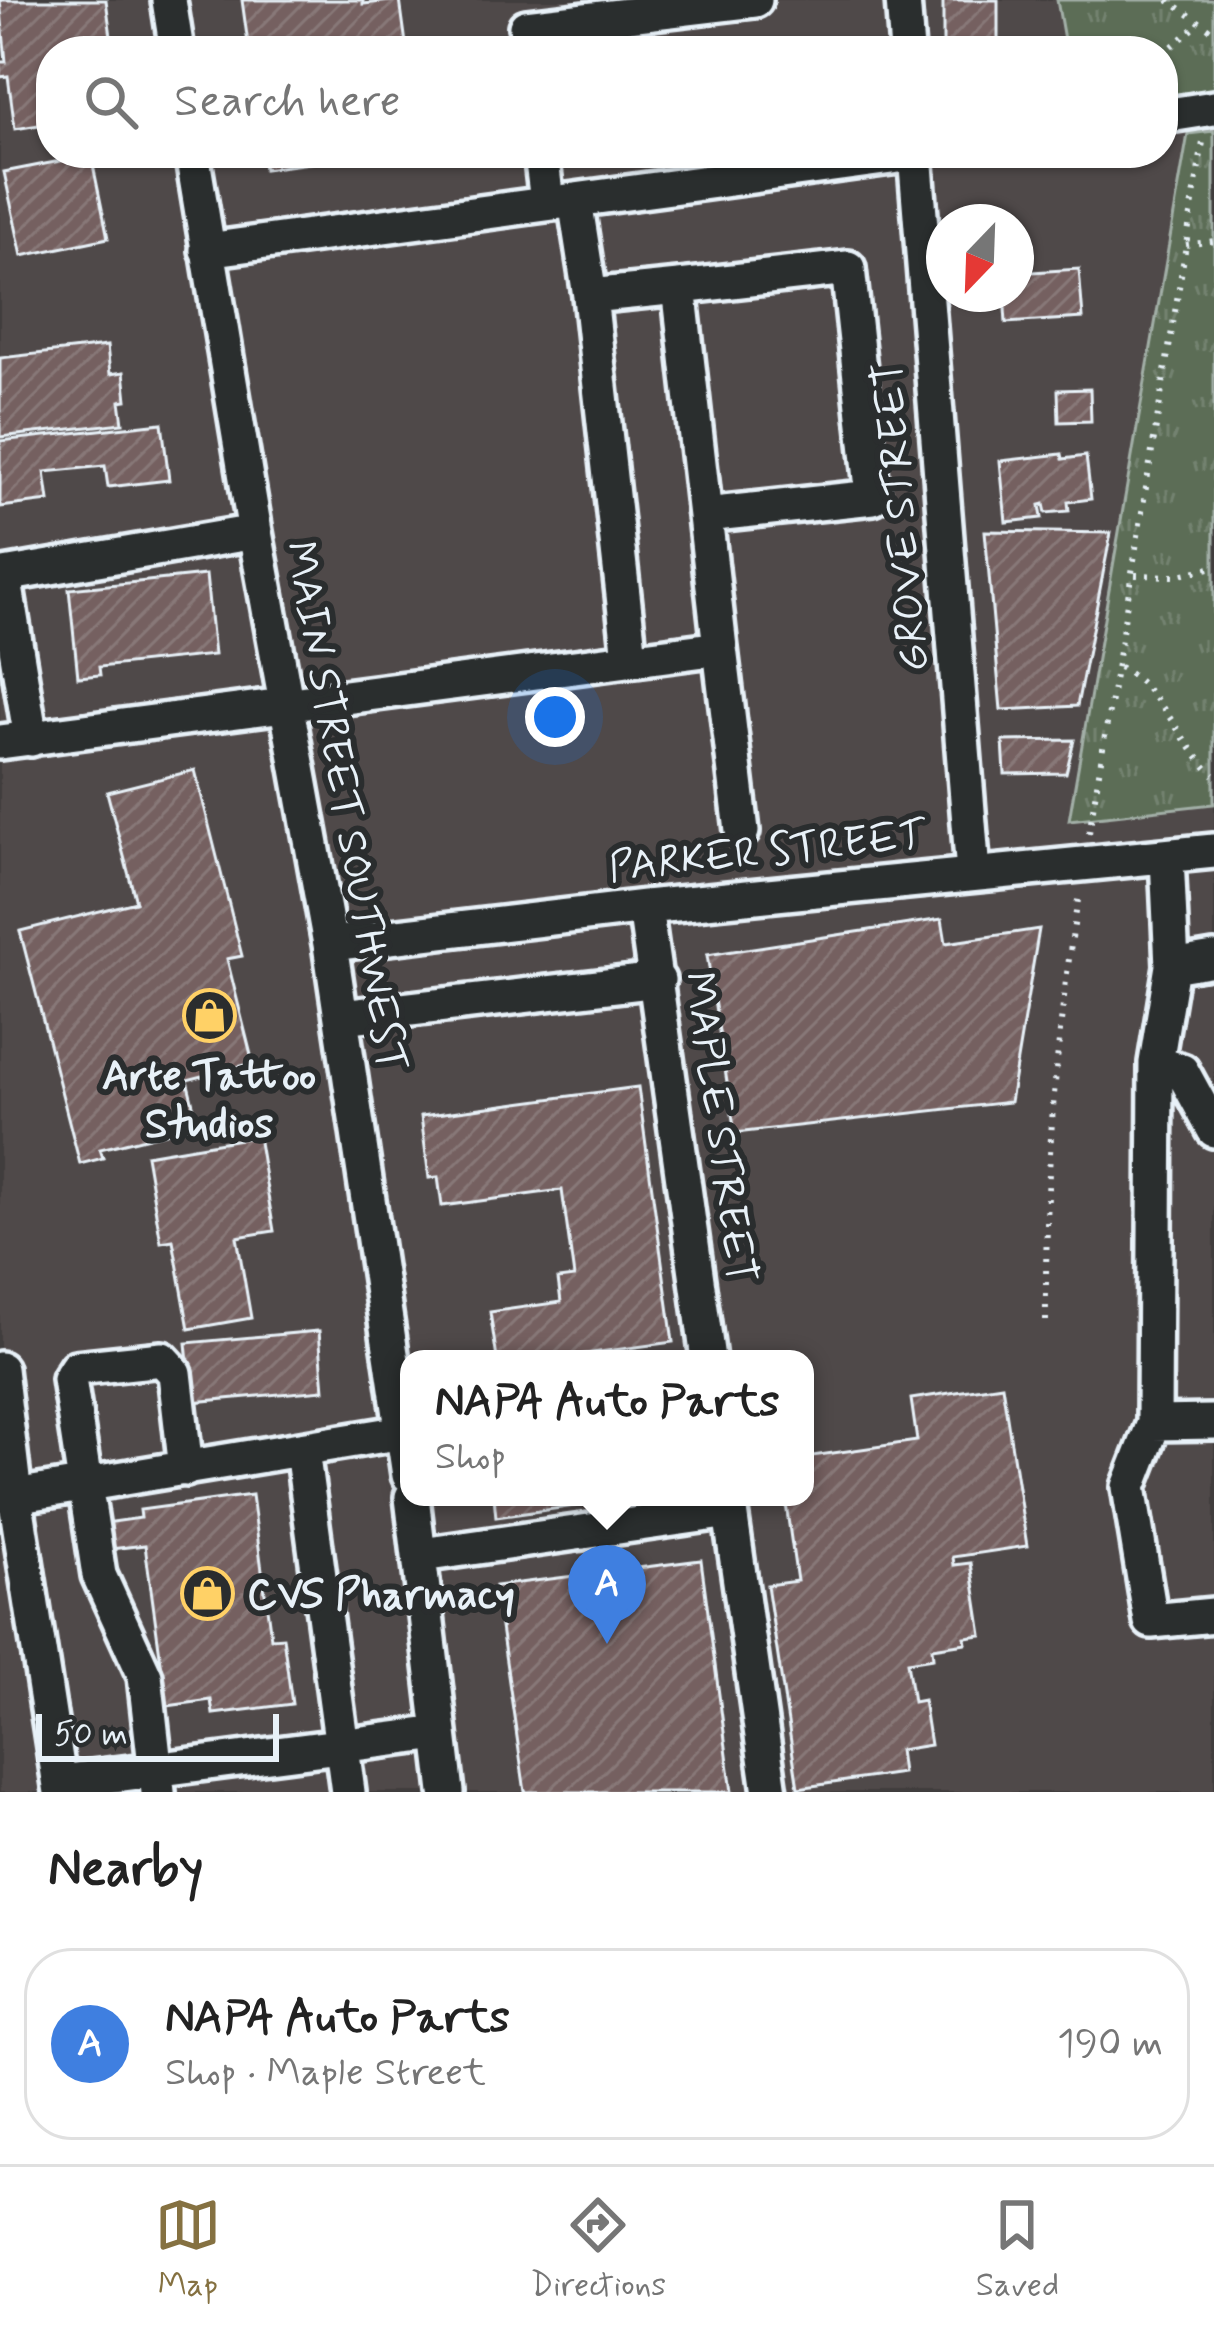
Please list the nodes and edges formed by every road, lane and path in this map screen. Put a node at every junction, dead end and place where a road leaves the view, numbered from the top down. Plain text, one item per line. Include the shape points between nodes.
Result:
1 (169, 0) edge
2 (755, 0) edge
3 (903, 0) edge
4 (1168, 0) edge
5 (1199, 24) junction
6 (526, 26) edge
7 (1214, 32) edge
8 (175, 36) edge
9 (906, 36) edge
10 (1178, 42) edge
11 (1178, 116) edge
12 (1210, 117) edge
13 (194, 168) edge
14 (548, 168) edge
15 (806, 168) edge
16 (918, 168) edge
17 (561, 201) junction
18 (1214, 241) edge
19 (1186, 245) junction
20 (207, 250) junction
21 (679, 287) junction
22 (590, 296) junction
23 (705, 515) junction
24 (255, 532) junction
25 (1214, 567) edge
26 (1133, 574) junction
27 (720, 648) junction
28 (630, 658) junction
29 (1118, 666) junction
30 (286, 702) junction
31 (15, 740) edge
32 (1214, 775) edge
33 (742, 831) dead end
34 (1089, 837) dead end
35 (1214, 851) edge
36 (1167, 857) junction
37 (974, 873) junction
38 (1080, 888) dead end
39 (645, 907) junction
40 (330, 944) junction
41 (1201, 967) edge
42 (658, 980) junction
43 (342, 1017) junction
44 (1156, 1063) junction
45 (1214, 1130) edge
46 (1046, 1321) dead end
47 (707, 1350) edge
48 (0, 1369) edge
49 (400, 1393) edge
50 (1214, 1422) edge
51 (1154, 1423) junction
52 (400, 1433) edge
53 (302, 1450) junction
54 (186, 1469) junction
55 (86, 1484) junction
56 (15, 1496) junction
57 (413, 1506) edge
58 (717, 1506) edge
59 (729, 1506) edge
60 (421, 1555) junction
61 (14, 1583) edge
62 (1214, 1615) edge
63 (440, 1732) junction
64 (342, 1746) junction
65 (157, 1782) edge
66 (61, 1787) edge
67 (348, 1792) edge
68 (447, 1792) edge
69 (770, 1792) edge

1 - 8 street
2 - 6 street
3 - 9 street
4 - 5 path
5 - 7 path
5 - 10 path
11 - 12 street
12 - 19 path
13 - 20 street, MAIN STREET SOUTHWEST
14 - 17 street
15 - 17 street
16 - 37 street, GROVE STREET
17 - 20 street
17 - 22 street
18 - 19 path
19 - 26 path
20 - 24 street, MAIN STREET SOUTHWEST
21 - 22 street
21 - 23 street
21 - 23 street via 848,268 873,497
22 - 28 street
23 - 27 street
24 - 30 street, MAIN STREET SOUTHWEST
24 - 31 street via 4,574
25 - 26 path
26 - 29 path
27 - 28 street
27 - 33 street
28 - 30 street
29 - 32 path via 1150,688
29 - 34 path
30 - 31 street
30 - 40 street, MAIN STREET SOUTHWEST
35 - 36 street, PARKER STREET
36 - 37 street, PARKER STREET
36 - 41 street
37 - 39 street, PARKER STREET
38 - 46 path via 1052,1094
39 - 40 street, PARKER STREET
39 - 42 street, MAPLE STREET
40 - 43 street, MAIN STREET SOUTHWEST
41 - 44 street
42 - 43 street
42 - 47 street, MAPLE STREET
43 - 49 street, MAIN STREET SOUTHWEST
44 - 45 street via 1182,1071
44 - 51 street
48 - 56 street
50 - 51 street
51 - 62 street via 1129,1487 1151,1621
52 - 53 street
53 - 54 street
53 - 64 street
54 - 55 street
54 - 55 street via 175,1372 162,1359 76,1368 69,1379
55 - 56 street
55 - 65 street via 99,1575 145,1676
56 - 61 street
57 - 60 street
58 - 60 street
59 - 69 street
60 - 63 street
61 - 66 street
63 - 64 street
63 - 68 street
64 - 65 street
64 - 67 street
65 - 66 street

